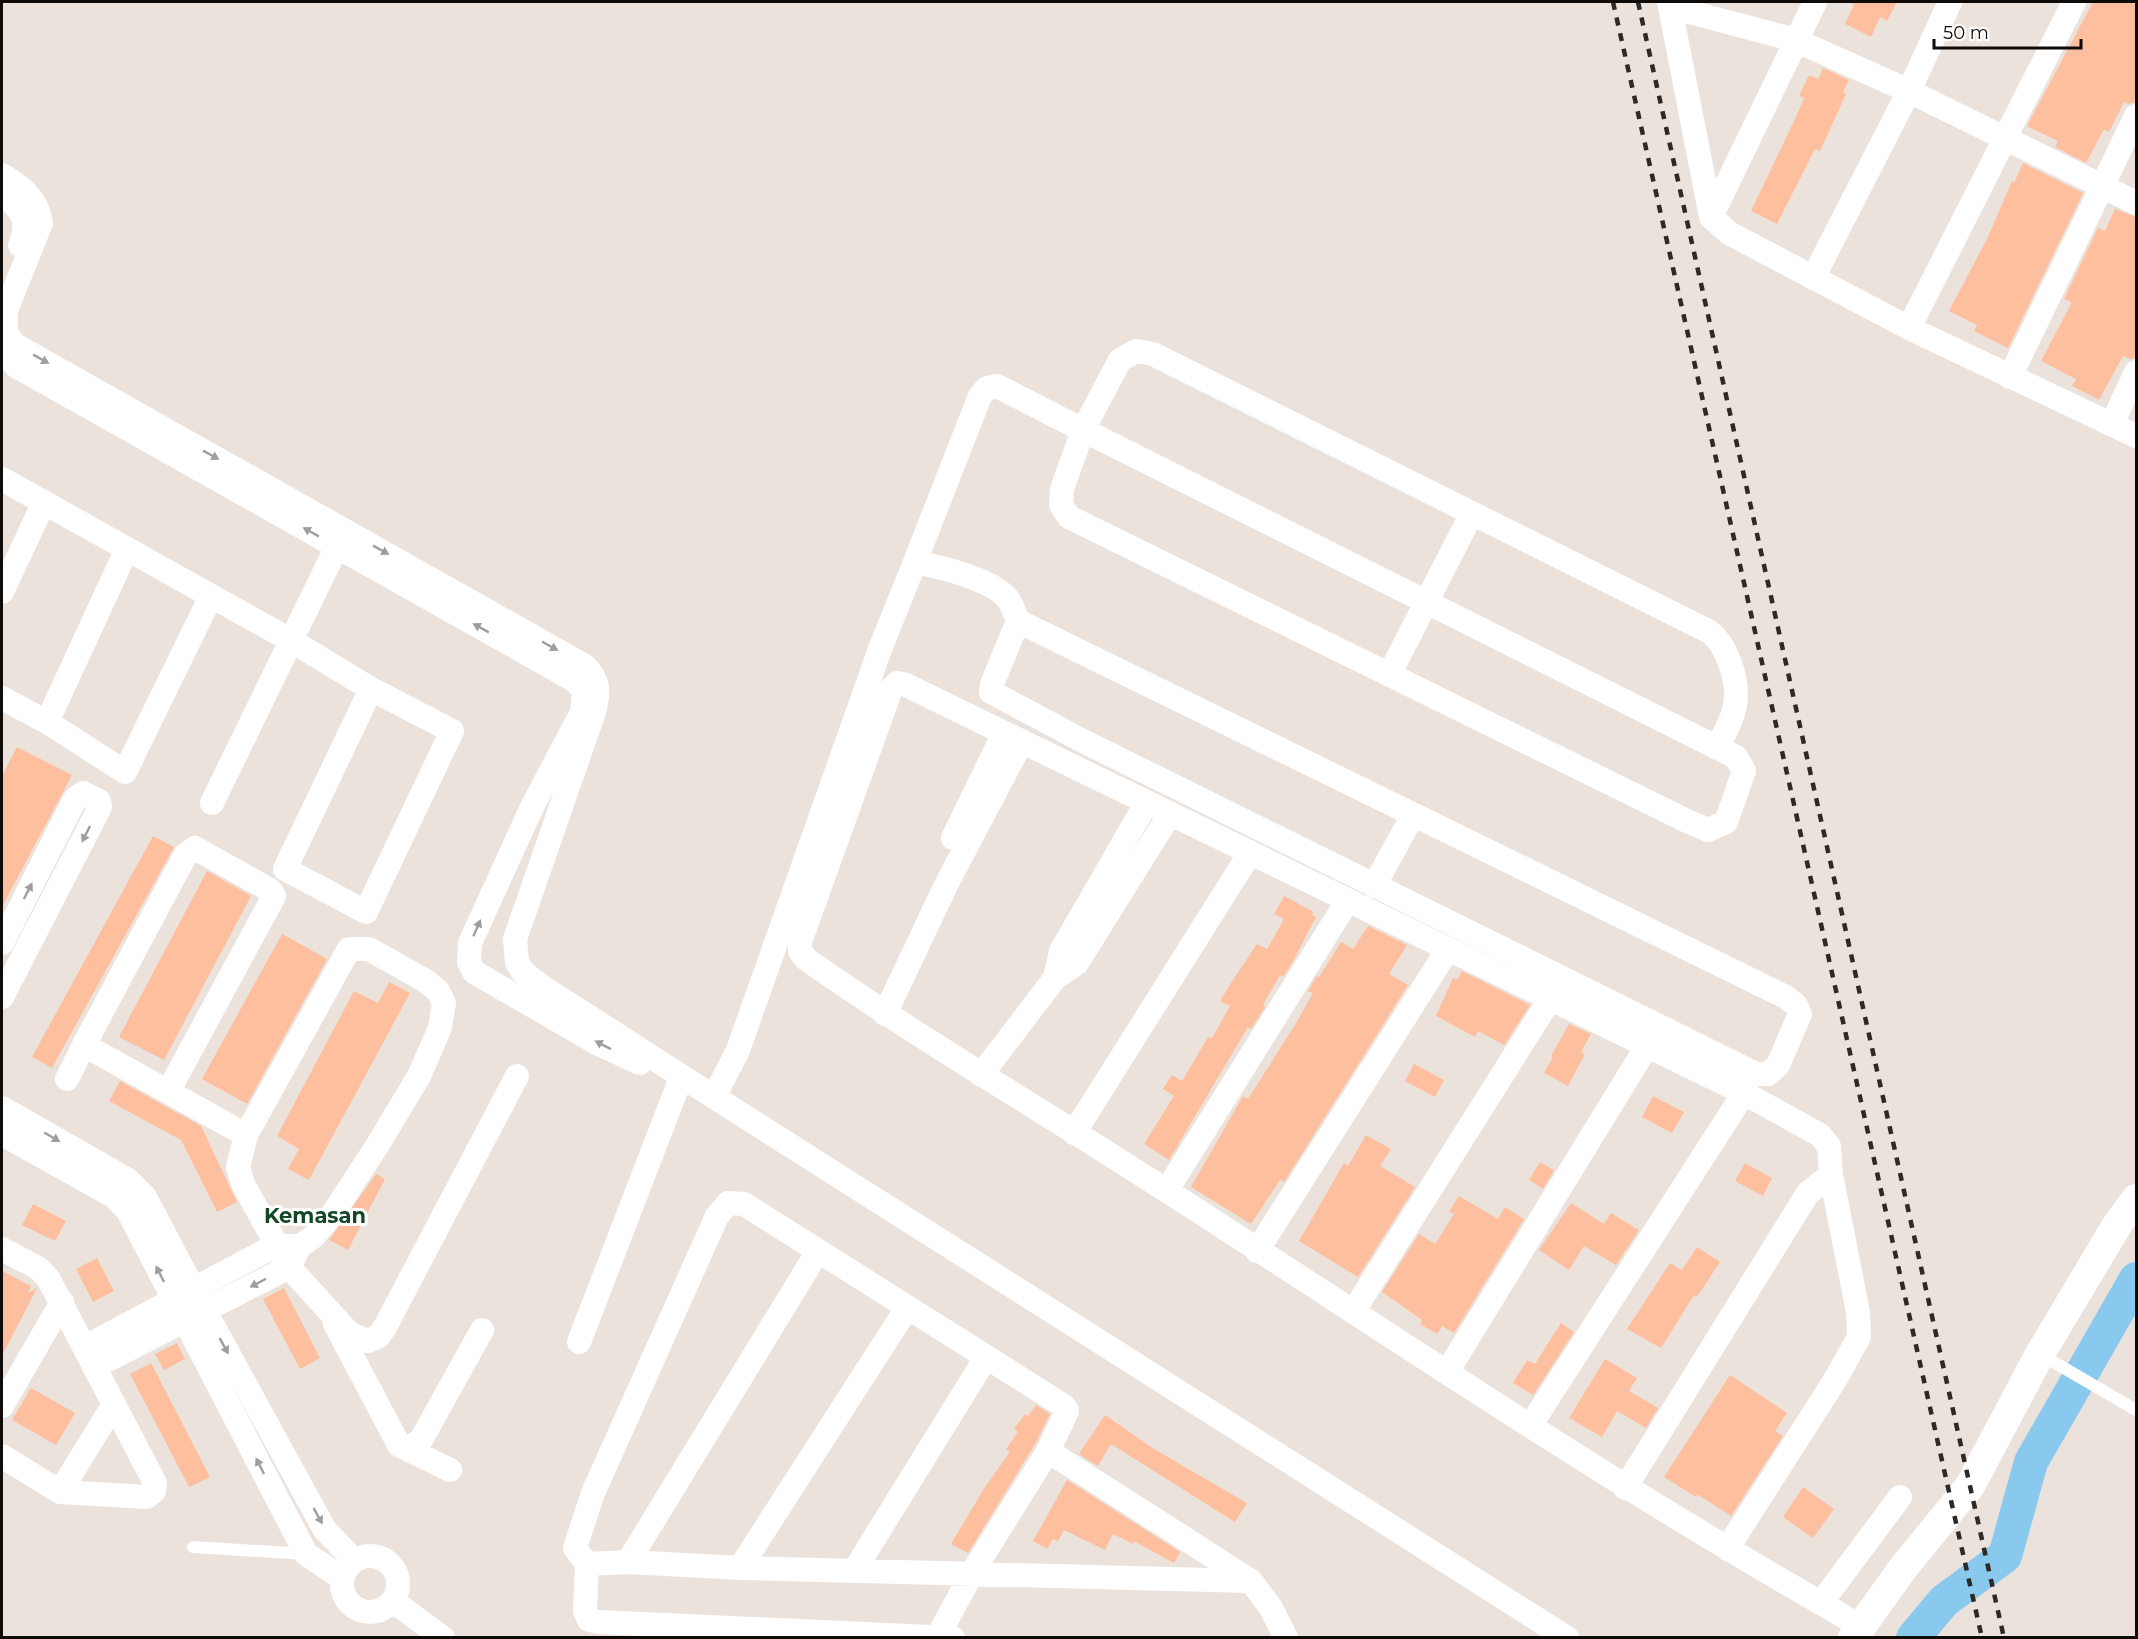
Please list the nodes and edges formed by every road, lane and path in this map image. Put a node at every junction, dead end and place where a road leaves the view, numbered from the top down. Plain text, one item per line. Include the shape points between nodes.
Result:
1 (1815, 2) edge
2 (1950, 2) edge
3 (2074, 2) edge
4 (1681, 6) edge
5 (1795, 40) junction
6 (1909, 91) junction
7 (2136, 116) edge
8 (2006, 139) junction
9 (2, 175) edge
10 (2102, 187) junction
11 (2, 195) edge
12 (2136, 203) edge
13 (1711, 217) junction
14 (1813, 278) junction
15 (2, 289) edge
16 (1909, 328) junction
17 (2, 352) edge
18 (2136, 372) edge
19 (2010, 377) junction
20 (2112, 424) junction
21 (1083, 430) junction
22 (2136, 436) edge
23 (2, 478) edge
24 (44, 502) junction
25 (1472, 513) junction
26 (341, 538) junction
27 (128, 549) junction
28 (915, 562) junction
29 (2, 592) edge
30 (211, 596) junction
31 (1426, 602) junction
32 (1018, 621) junction
33 (292, 641) junction
34 (1389, 675) junction
35 (371, 689) junction
36 (2, 698) edge
37 (47, 722) junction
38 (1013, 737) junction
39 (1717, 748) junction
40 (1147, 802) junction
41 (212, 803) dead end
42 (1170, 813) junction
43 (1413, 815) junction
44 (1250, 853) junction
45 (1374, 886) junction
46 (1348, 900) junction
47 (2, 943) edge
48 (1448, 949) junction
49 (1055, 978) junction
50 (2, 998) edge
51 (1550, 999) junction
52 (885, 1014) junction
53 (84, 1045) junction
54 (1647, 1046) junction
55 (981, 1075) junction
56 (517, 1076) dead end
57 (68, 1079) dead end
58 (696, 1088) junction
59 (169, 1090) junction
60 (1743, 1093) junction
61 (2, 1108) edge
62 (1074, 1133) junction
63 (2, 1134) edge
64 (246, 1135) junction
65 (1831, 1175) junction
66 (1167, 1190) junction
67 (2136, 1199) edge
68 (2, 1249) edge
69 (818, 1251) junction
70 (1257, 1251) junction
71 (289, 1253) junction
72 (183, 1294) junction
73 (62, 1302) junction
74 (907, 1308) junction
75 (327, 1309) junction
76 (1353, 1312) junction
77 (195, 1316) junction
78 (482, 1330) dead end
79 (579, 1342) dead end
80 (89, 1357) junction
81 (2047, 1358) junction
82 (986, 1359) junction
83 (1447, 1372) junction
84 (114, 1404) junction
85 (2, 1406) edge
86 (2136, 1410) edge
87 (1530, 1426) junction
88 (409, 1448) junction
89 (1048, 1451) junction
90 (2, 1456) edge
91 (450, 1470) dead end
92 (1625, 1488) junction
93 (60, 1492) junction
94 (1900, 1497) dead end
95 (193, 1547) dead end
96 (1727, 1549) junction
97 (306, 1554) junction
98 (628, 1562) junction
99 (587, 1564) junction
100 (740, 1568) junction
101 (348, 1569) junction
102 (854, 1571) junction
103 (972, 1573) junction
104 (1251, 1581) junction
105 (393, 1601) junction
106 (1845, 1620) edge
107 (708, 1632) edge
108 (821, 1634) edge
109 (937, 1637) edge
110 (443, 1638) edge
111 (953, 1638) edge
112 (1286, 1638) edge
113 (1567, 1638) edge

1 - 5 street
2 - 6 street
3 - 8 street
4 - 5 street
4 - 13 street
5 - 6 street
5 - 13 street
6 - 8 street
6 - 14 street
7 - 10 street
8 - 10 street
8 - 16 street
9 -> 26 street via 31,196 41,223 6,310 6,333 15,345
10 - 12 street
10 - 19 street
11 - 15 street via 16,204 26,226
13 - 14 street via 1729,232
14 - 16 street
16 - 19 street
26 -> 17 street via 16,366
18 - 20 street
19 - 20 street
20 - 22 street
21 - 25 street via 1120,360 1136,351 1153,354
21 - 28 street via 997,386 987,388 980,396
21 - 31 street
21 - 34 street via 1062,489 1061,505 1069,517
23 - 24 street
24 - 27 street
24 - 29 street
25 - 31 street
25 - 39 street via 1718,639 1729,663 1736,695 1731,719
26 - 33 street
26 -> 58 street via 585,666 592,674 598,684 594,712 515,939 517,962 541,986
58 -> 26 street via 587,1037 474,972 469,962 470,943 531,809 582,712 584,691 574,680
27 - 30 street
27 - 37 street
28 - 32 street via 981,582 1007,598
28 - 58 street via 880,649 738,1050
30 - 33 street
30 - 37 street via 125,772
31 - 34 street
31 - 39 street
32 - 43 street
32 - 45 street via 991,692
33 - 35 street
33 - 41 street
34 - 39 street via 1708,830 1726,822 1744,771 1736,757
35 - 35 street via 453,731 366,912 285,869
36 - 37 street
38 - 40 street
38 - 52 street
38 - 52 street via 906,685 897,683 891,689 800,942 806,959
40 - 42 street
40 - 49 street via 1060,951
42 - 44 street
42 - 49 street via 1077,963
43 - 45 street
43 - 45 street via 1786,997 1800,1014 1778,1065 1768,1074 1756,1074
44 - 46 street
44 - 62 street
46 - 48 street
46 - 66 street
47 -> 50 street via 75,799 83,793 99,801 100,807
48 - 51 street
48 - 70 street
49 - 55 street
51 - 54 street
51 - 76 street
52 - 55 street
53 - 57 street
53 - 59 street
53 - 59 street via 186,854 195,848 206,853 274,896
54 - 60 street
54 - 83 street
55 - 62 street
56 - 75 street via 379,1335 368,1341 350,1334
58 - 79 street
58 - 113 street
59 - 64 street
60 - 65 street via 1820,1135 1829,1146
60 - 87 street
61 -> 72 street via 128,1180 145,1197
62 - 66 street
72 -> 63 street via 115,1197
64 - 71 street via 238,1167 243,1184
64 - 71 street via 349,949 369,949 438,991 444,1003 440,1028 419,1076 332,1215 313,1237
65 - 92 street via 1808,1194
65 - 96 street via 1858,1312 1859,1337
66 - 70 street
67 - 81 street via 2117,1225
68 - 73 street via 44,1272
69 - 74 street
69 - 98 street
69 - 99 street via 744,1204 728,1203 717,1216 593,1493 575,1548
70 - 76 street
71 - 72 street
71 - 75 street
71 -> 77 street
72 - 77 street
72 - 80 street
73 - 80 street
73 - 85 street
74 - 82 street
74 - 100 street
75 - 88 street via 399,1445
76 - 83 street
77 - 80 street
97 -> 77 street
77 -> 101 street
78 - 88 street via 421,1440
80 - 84 street
81 - 86 lane
81 - 106 street via 1970,1486
82 - 89 street via 1064,1406 1067,1411
82 - 102 street
83 - 87 street
84 - 93 street
84 - 93 street via 155,1483 154,1491 147,1497
87 - 92 street
88 - 91 street
89 - 103 street
89 - 104 street
90 - 93 street
92 - 96 street
94 - 106 street
95 - 97 lane
96 - 106 street
97 - 101 street
98 - 99 street
98 - 100 street
99 - 107 street via 585,1611 589,1620
100 - 102 street
101 - 105 street via 365,1556 386,1561 398,1580
101 - 105 street via 341,1591 347,1603 358,1611 383,1610
102 - 103 street
103 - 104 street
103 - 109 street
104 - 112 street
105 - 110 street
107 - 108 street
108 - 109 street
109 - 111 street

